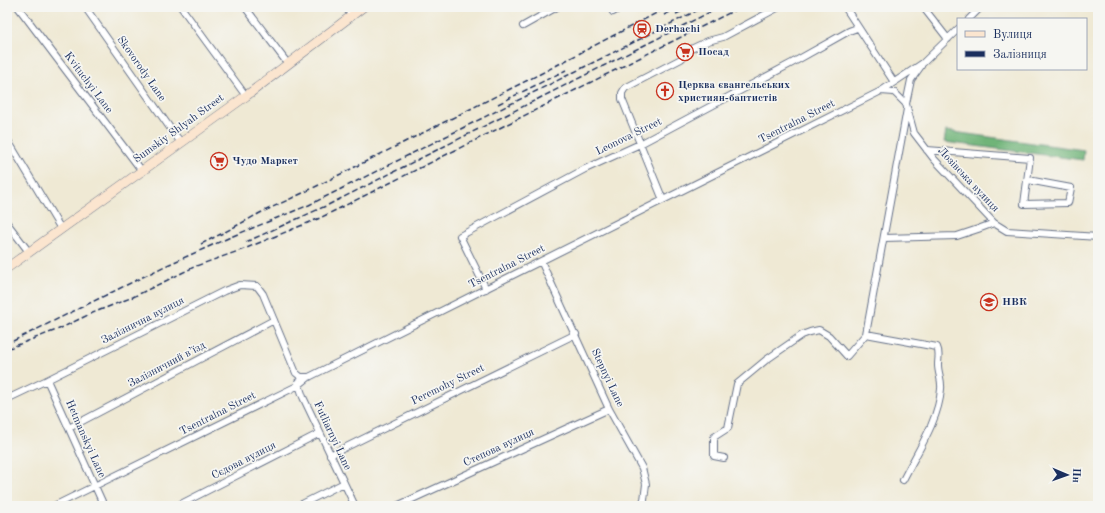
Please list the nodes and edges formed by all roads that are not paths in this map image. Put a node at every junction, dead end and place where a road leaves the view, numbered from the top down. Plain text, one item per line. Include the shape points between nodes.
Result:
1 (18, 7) edge
2 (85, 7) edge
3 (181, 7) edge
4 (245, 7) edge
5 (345, 7) edge
6 (363, 7) edge
7 (557, 7) edge
8 (610, 7) edge
9 (621, 7) edge
10 (779, 7) edge
11 (845, 7) edge
12 (923, 7) edge
13 (981, 7) edge
14 (352, 15) junction
15 (970, 18) edge
16 (523, 26) dead end
17 (857, 28) junction
18 (957, 30) edge
19 (948, 39) junction
20 (923, 63) junction
21 (288, 64) junction
22 (894, 82) junction
23 (881, 91) junction
24 (246, 96) junction
25 (907, 107) junction
26 (7, 140) edge
27 (182, 142) junction
28 (640, 144) junction
29 (927, 150) junction
30 (142, 171) junction
31 (1028, 180) junction
32 (663, 200) junction
33 (7, 223) edge
34 (994, 223) junction
35 (61, 229) junction
36 (1098, 237) edge
37 (884, 238) junction
38 (29, 252) junction
39 (541, 261) junction
40 (7, 268) edge
41 (486, 288) junction
42 (274, 320) junction
43 (576, 334) junction
44 (866, 334) junction
45 (296, 373) junction
46 (308, 377) junction
47 (48, 380) junction
48 (299, 385) junction
49 (7, 399) edge
50 (610, 409) junction
51 (69, 428) junction
52 (320, 433) junction
53 (330, 455) junction
54 (724, 458) dead end
55 (903, 480) dead end
56 (344, 483) junction
57 (95, 486) junction
58 (54, 506) edge
59 (104, 506) edge
60 (177, 506) edge
61 (298, 506) edge
62 (355, 506) edge
63 (397, 506) edge
64 (630, 506) edge

1 - 30 street, Kvituchyi Lane
2 - 27 street, Skovorody Lane via 175,136
3 - 24 street
4 - 21 street
5 - 14 street
6 - 14 main road, Sumskiy Shlyah Street
7 - 16 street
8 - 9 street via 613,12
10 - 28 street via 723,37 691,49 681,59 625,88 622,99
11 - 17 street
12 - 19 street
13 - 15 street
14 - 21 main road, Sumskiy Shlyah Street
17 - 22 street
17 - 28 street, Leonova Street
18 - 19 street, Tsentralna Street
19 - 20 street, Tsentralna Street
20 - 22 street, Tsentralna Street
20 - 25 street via 911,80
21 - 24 main road, Sumskiy Shlyah Street
22 - 23 street, Tsentralna Street
23 - 25 street via 894,92
23 - 32 street, Tsentralna Street
24 - 27 main road, Sumskiy Shlyah Street
25 - 29 street, Лозівська вулиця via 914,133
25 - 37 street
26 - 35 street
27 - 30 main road, Sumskiy Shlyah Street
28 - 32 street
28 - 41 street, Leonova Street via 586,169 460,236
29 - 31 street via 1030,158
29 - 34 street, Лозівська вулиця
30 - 35 main road, Sumskiy Shlyah Street
31 - 31 street via 1024,204 1068,203 1071,188
32 - 39 street, Tsentralna Street
33 - 38 street
34 - 36 street, Лозівська вулиця via 1007,231
34 - 37 street via 957,236
35 - 38 main road, Sumskiy Shlyah Street
37 - 44 street
38 - 40 main road, Sumskiy Shlyah Street
39 - 41 street, Tsentralna Street
39 - 43 street, Stepnyi Lane
41 - 46 street, Tsentralna Street
42 - 45 street, Futliarnyi Lane
42 - 47 street, Залізнична вулиця via 257,286 240,285
42 - 51 street, Залізничний в’їзд
43 - 50 street, Stepnyi Lane
43 - 53 street, Peremohy Street
44 - 54 street via 847,356 829,336 819,330 810,332 766,360 737,384 728,428 714,436 714,456
44 - 55 street via 937,347 939,351 938,366 942,387 937,413
45 - 46 street via 301,377
45 - 48 street, Futliarnyi Lane
46 - 48 street, Tsentralna Street
47 - 49 street, Залізнична вулиця
47 - 51 street, Hetmanskyi Lane
48 - 52 street, Futliarnyi Lane
48 - 57 street, Tsentralna Street
50 - 63 street, Степова вулиця
50 - 64 street, Stepnyi Lane via 642,468 646,484 644,500 641,504
51 - 57 street, Hetmanskyi Lane
52 - 53 street, Futliarnyi Lane
52 - 60 street, Сєдова вулиця
53 - 56 street, Futliarnyi Lane
56 - 61 street
56 - 62 street, Futliarnyi Lane
57 - 58 street, Tsentralna Street
57 - 59 street, Hetmanskyi Lane

